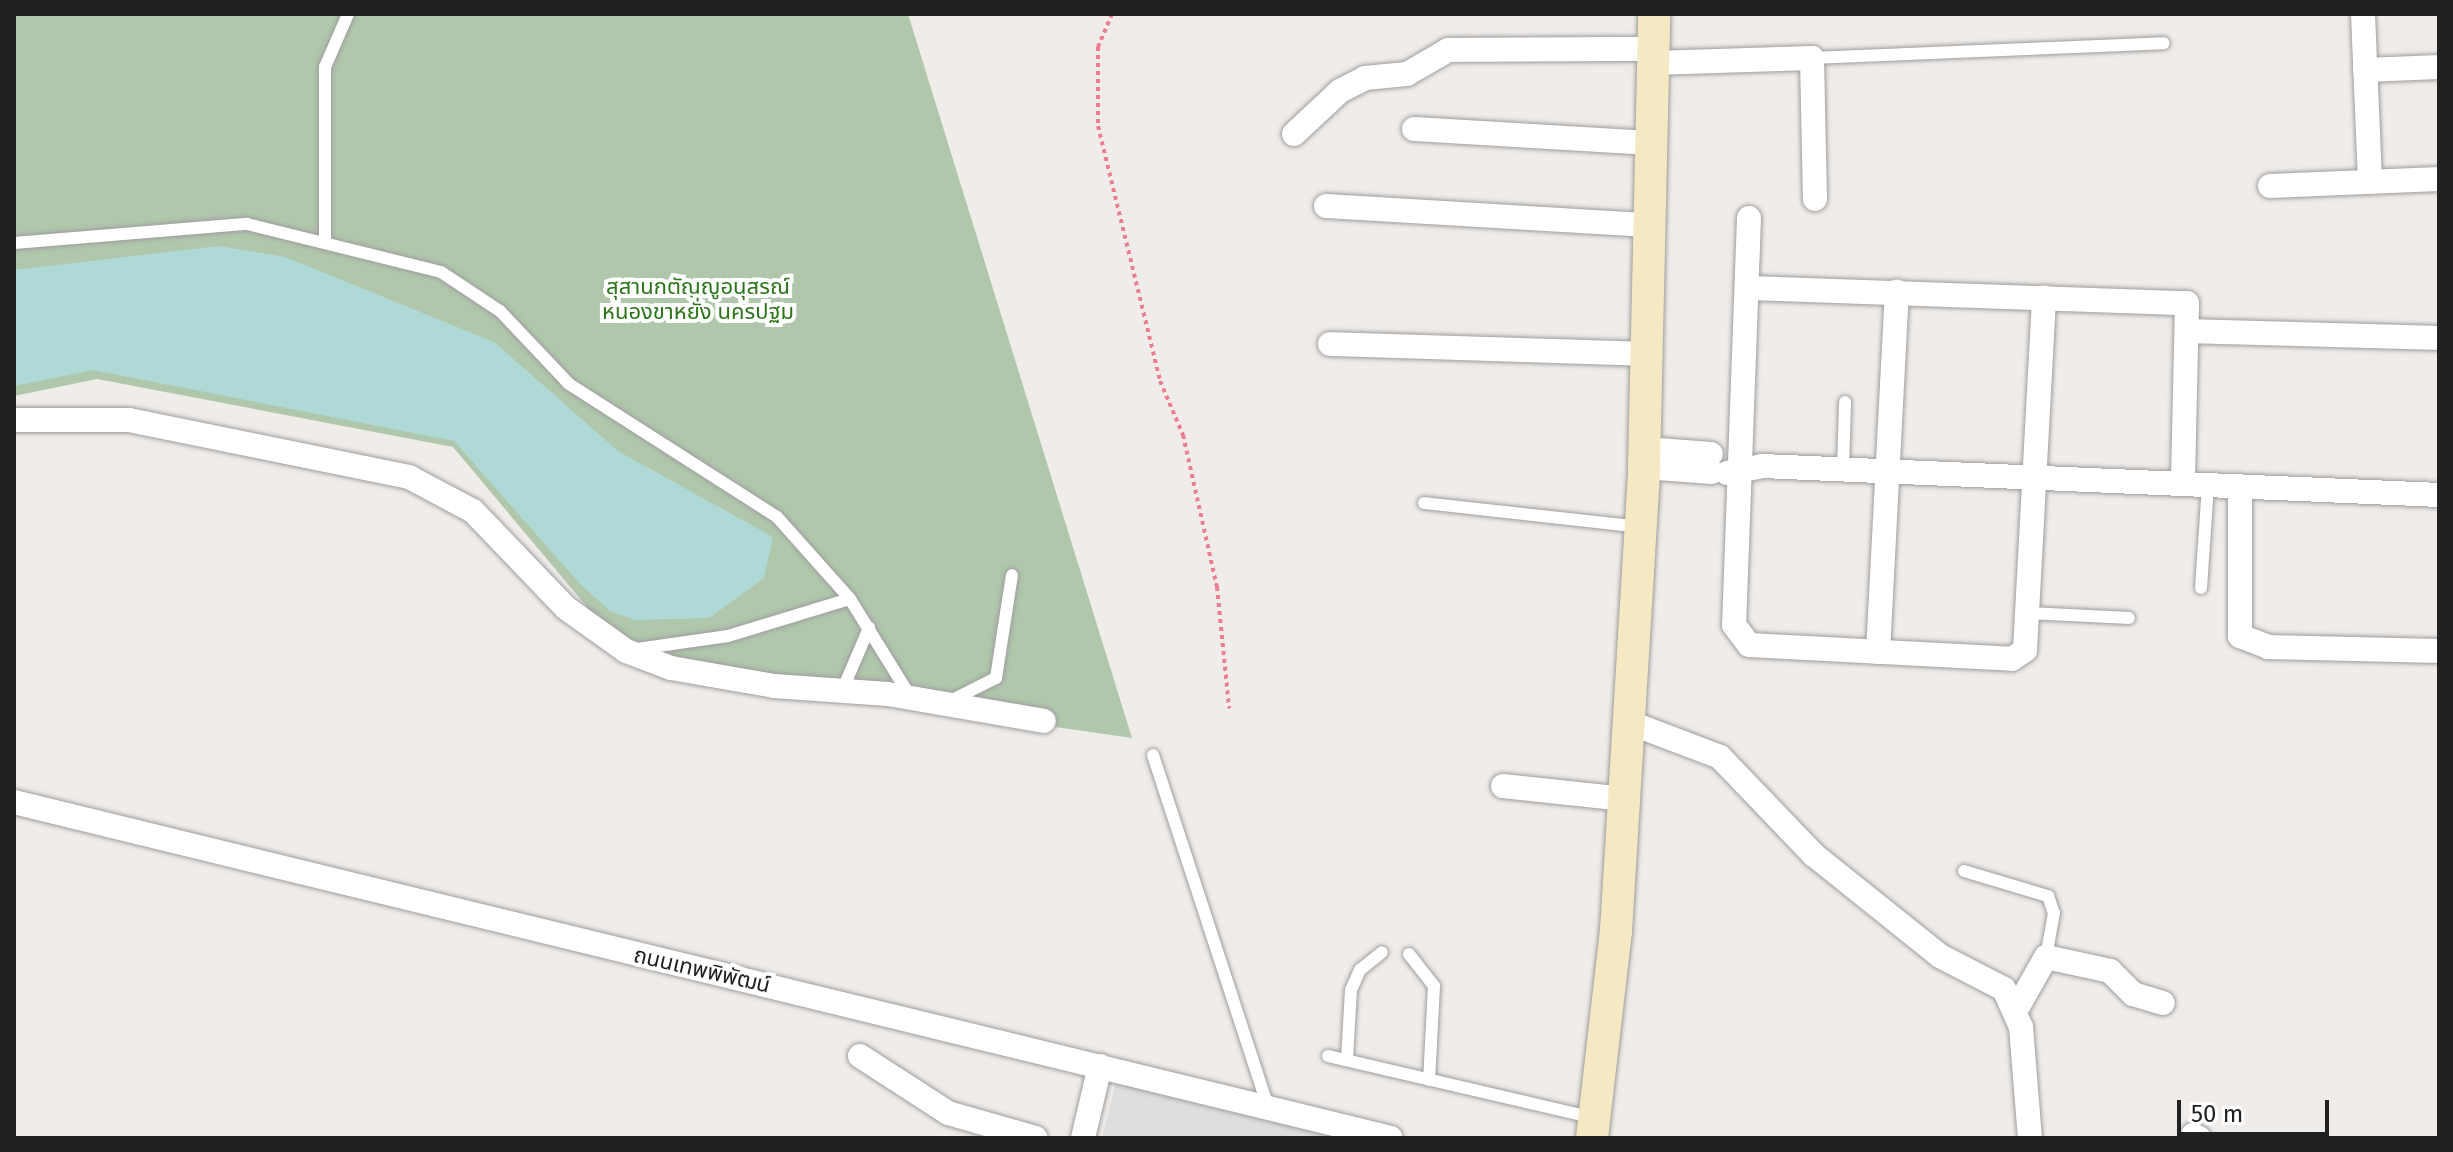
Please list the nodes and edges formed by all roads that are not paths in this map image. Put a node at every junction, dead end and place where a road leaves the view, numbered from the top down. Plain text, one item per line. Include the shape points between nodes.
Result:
1 (348, 14) edge
2 (1654, 14) edge
3 (2363, 14) edge
4 (2164, 43) dead end
5 (1653, 56) junction
6 (1812, 58) junction
7 (2439, 67) edge
8 (2365, 70) junction
9 (1414, 129) dead end
10 (1294, 134) dead end
11 (1651, 143) junction
12 (2439, 179) edge
13 (2370, 182) junction
14 (2270, 186) dead end
15 (1815, 199) dead end
16 (1326, 206) dead end
17 (1749, 218) dead end
18 (1648, 225) junction
19 (14, 243) edge
20 (325, 243) junction
21 (1747, 288) junction
22 (1897, 291) junction
23 (2044, 298) junction
24 (2188, 331) junction
25 (2439, 338) edge
26 (1330, 344) dead end
27 (1646, 354) junction
28 (1845, 402) dead end
29 (14, 420) edge
30 (1644, 458) junction
31 (1731, 464) junction
32 (1843, 470) junction
33 (1889, 472) junction
34 (2034, 479) junction
35 (2183, 484) junction
36 (2208, 485) junction
37 (2240, 486) junction
38 (2439, 495) edge
39 (1424, 503) dead end
40 (1640, 527) junction
41 (1012, 575) dead end
42 (2201, 588) dead end
43 (850, 599) junction
44 (2029, 613) junction
45 (2129, 618) dead end
46 (869, 628) junction
47 (626, 651) junction
48 (2439, 651) edge
49 (1878, 652) junction
50 (842, 691) junction
51 (923, 702) junction
52 (1044, 721) dead end
53 (1628, 722) junction
54 (1153, 755) dead end
55 (1503, 786) dead end
56 (1624, 799) junction
57 (14, 802) edge
58 (1964, 871) dead end
59 (1382, 952) dead end
60 (1409, 954) dead end
61 (2046, 957) junction
62 (2163, 1003) dead end
63 (2016, 1010) junction
64 (860, 1056) dead end
65 (1328, 1056) dead end
66 (1347, 1059) junction
67 (1100, 1066) junction
68 (1429, 1080) junction
69 (1268, 1106) junction
70 (1593, 1128) edge
71 (1036, 1138) edge
72 (1083, 1138) edge
73 (1391, 1138) edge
74 (2030, 1138) edge

1 - 20 lane via 325,67
2 - 5 main road
3 - 8 street
4 - 6 lane
5 - 6 street
5 - 10 street via 1448,50 1407,74 1365,78 1340,91
5 - 11 main road
6 - 15 street
7 - 8 street
8 - 13 street
9 - 11 street
11 - 18 main road
12 - 13 street
13 - 14 street
16 - 18 street
17 - 21 street
18 - 27 main road
19 - 20 lane via 247,224
20 - 43 lane via 441,272 479,294 569,384 777,517
21 - 22 street
21 - 31 street
22 - 23 street
22 - 33 street
23 - 24 street via 2187,303
23 - 34 street
24 - 25 street
24 - 35 street
26 - 27 street
27 - 30 main road
28 - 32 lane
29 - 47 street via 129,420 409,477 473,511 566,608
30 - 31 street
30 - 40 main road
31 - 32 street
31 - 49 street via 1734,625 1740,642
32 - 33 street
33 - 34 street
33 - 49 street
34 - 35 street
34 - 44 street
35 - 36 street
36 - 37 street
36 - 42 lane
37 - 38 street
37 - 48 street via 2240,636 2268,647
39 - 40 lane
40 - 53 main road
41 - 51 lane via 996,678 973,694
43 - 46 lane
43 - 47 lane via 728,636
44 - 45 lane
44 - 49 street via 2025,650 2012,659
46 - 50 lane
46 - 51 lane
47 - 50 street via 671,668
50 - 51 street
51 - 52 street
53 - 56 main road
53 - 63 street via 1720,757 1814,855 1940,956 1995,981
54 - 69 lane
55 - 56 street
56 - 70 main road
57 - 67 street, ถนนเทพพิพัฒน์
58 - 61 lane via 2048,896 2054,913
59 - 66 lane via 1360,970 1344,1022
60 - 68 lane via 1434,986 1437,1037
61 - 62 street via 2110,971 2133,994
61 - 63 street
63 - 74 street
64 - 71 street via 948,1113
65 - 66 lane
66 - 68 lane
67 - 69 street, ถนนเทพพิพัฒน์
67 - 72 street
68 - 70 lane
69 - 73 street, ถนนเทพพิพัฒน์

